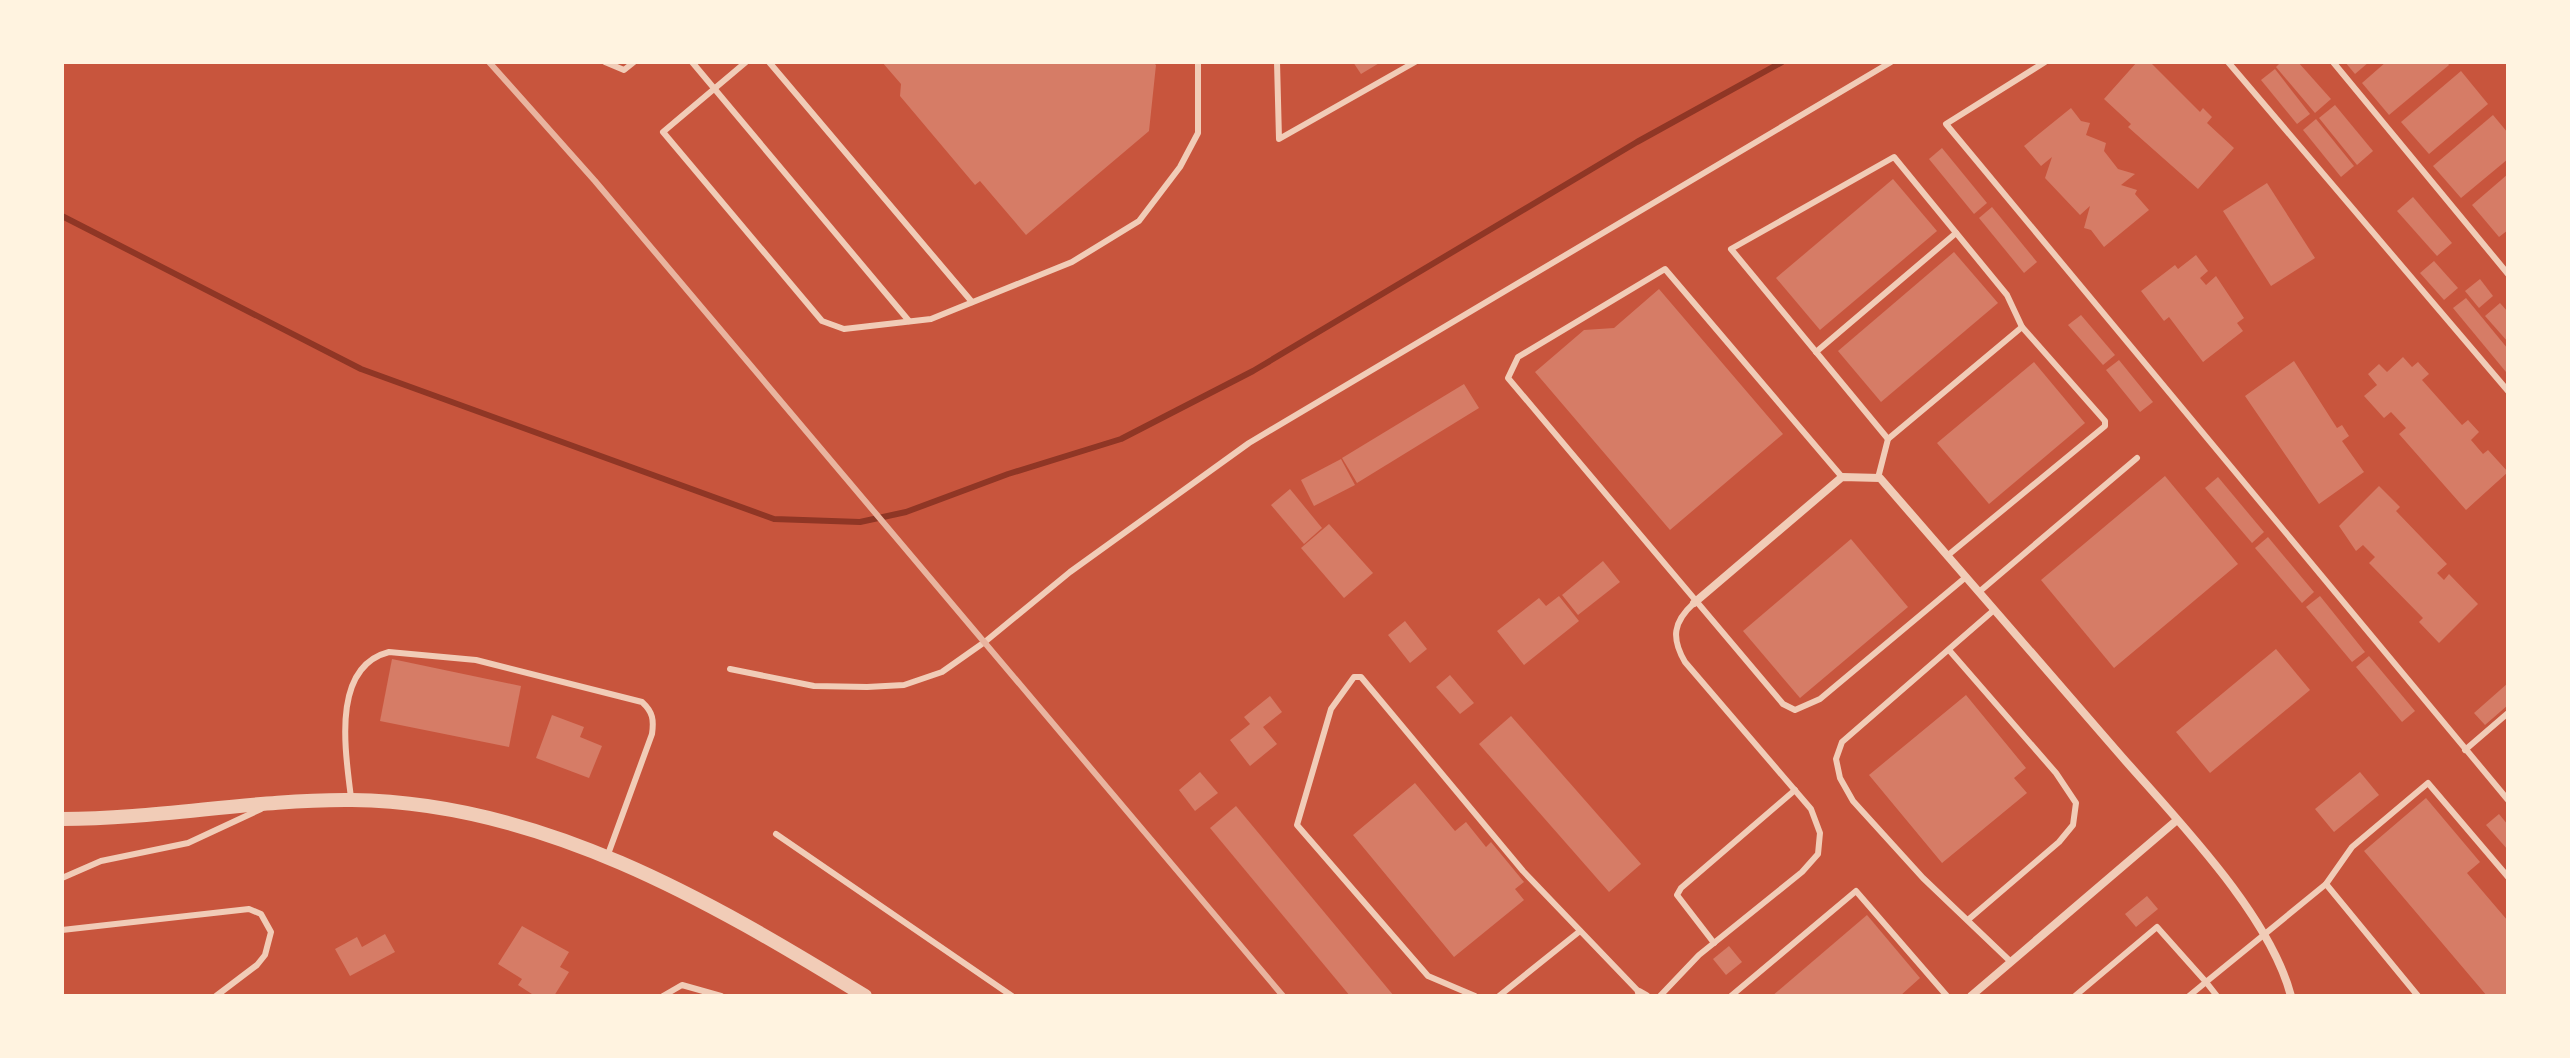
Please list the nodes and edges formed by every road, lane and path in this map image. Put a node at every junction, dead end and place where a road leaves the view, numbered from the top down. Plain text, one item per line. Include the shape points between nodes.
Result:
1 (605, 62) edge
2 (634, 62) edge
3 (692, 62) edge
4 (746, 62) edge
5 (769, 62) edge
6 (1198, 62) edge
7 (1277, 62) edge
8 (1415, 62) edge
9 (1891, 62) edge
10 (2045, 62) edge
11 (2228, 62) edge
12 (2333, 62) edge
13 (713, 89) junction
14 (1956, 233) junction
15 (2508, 274) edge
16 (972, 302) junction
17 (909, 321) junction
18 (2022, 327) junction
19 (1816, 352) junction
20 (2508, 391) edge
21 (1888, 439) junction
22 (2137, 458) dead end
23 (1842, 477) junction
24 (1878, 478) junction
25 (1947, 556) junction
26 (1966, 577) junction
27 (1979, 592) junction
28 (1695, 602) junction
29 (1994, 610) junction
30 (1949, 650) junction
31 (730, 669) dead end
32 (2508, 713) edge
33 (2465, 750) junction
34 (1795, 790) junction
35 (351, 800) junction
36 (2508, 800) edge
37 (269, 805) junction
38 (62, 819) edge
39 (2177, 820) junction
40 (776, 834) dead end
41 (607, 857) junction
42 (2508, 877) edge
43 (62, 878) edge
44 (2326, 884) junction
45 (1969, 919) junction
46 (62, 930) edge
47 (1580, 931) junction
48 (2266, 934) junction
49 (1714, 943) junction
50 (2011, 962) junction
51 (2206, 982) junction
52 (1642, 994) edge
53 (216, 996) edge
54 (663, 996) edge
55 (721, 996) edge
56 (865, 996) edge
57 (1012, 996) edge
58 (1475, 996) edge
59 (1499, 996) edge
60 (1660, 996) edge
61 (1731, 996) edge
62 (1947, 996) edge
63 (1971, 996) edge
64 (2075, 996) edge
65 (2189, 996) edge
66 (2217, 996) edge
67 (2291, 996) edge
68 (2418, 996) edge

1 - 2 lane via 624,70
3 - 13 lane
4 - 13 lane
5 - 16 lane
6 - 16 lane via 1198,133 1139,221 1072,262
7 - 8 lane via 1279,139
9 - 31 lane via 1249,443 942,672 904,685 867,687 814,686
10 - 33 lane via 1946,124
11 - 20 lane
12 - 15 lane
13 - 17 lane
13 - 17 lane via 663,132 822,321 844,329
14 - 18 lane via 2007,295
14 - 19 lane
14 - 19 lane via 1894,157 1731,249
16 - 17 lane via 931,319
18 - 21 lane
18 - 25 lane via 2105,426
19 - 21 lane
21 - 24 lane
22 - 27 lane
23 - 24 street
23 - 28 street
23 - 28 lane via 1665,269 1518,357 1508,378
24 - 25 street
25 - 26 street
26 - 27 street
26 - 28 lane via 1820,699 1795,710 1783,704
27 - 29 street
28 - 34 lane via 1676,625 1675,645
29 - 30 lane
29 - 39 street
30 - 45 lane via 2076,803 2073,825 2059,842
30 - 45 lane via 1842,742 1836,759 1853,801 1923,878
32 - 33 lane
33 - 36 lane
34 - 49 lane via 1811,809 1820,833 1818,854
34 - 49 lane via 1677,895
35 - 37 street
35 - 41 street via 454,809
35 - 41 lane via 342,724 362,667 389,652 476,660 649,708 652,734
37 - 38 street
37 - 43 lane via 188,843 101,861
39 - 48 street
39 - 50 street
40 - 57 lane
41 - 56 street via 697,899
42 - 44 lane via 2428,783 2352,847
44 - 48 lane
44 - 68 lane
45 - 50 lane
46 - 53 lane via 249,909 261,914 271,932 265,955
47 - 52 lane
47 - 58 lane via 1361,677 1354,677 1331,709 1297,825 1428,976
47 - 59 lane
48 - 51 lane
48 - 67 street
49 - 60 lane
50 - 63 street
51 - 64 lane via 2157,927
51 - 65 lane
51 - 66 lane
54 - 55 lane via 682,985
61 - 62 lane via 1856,891

